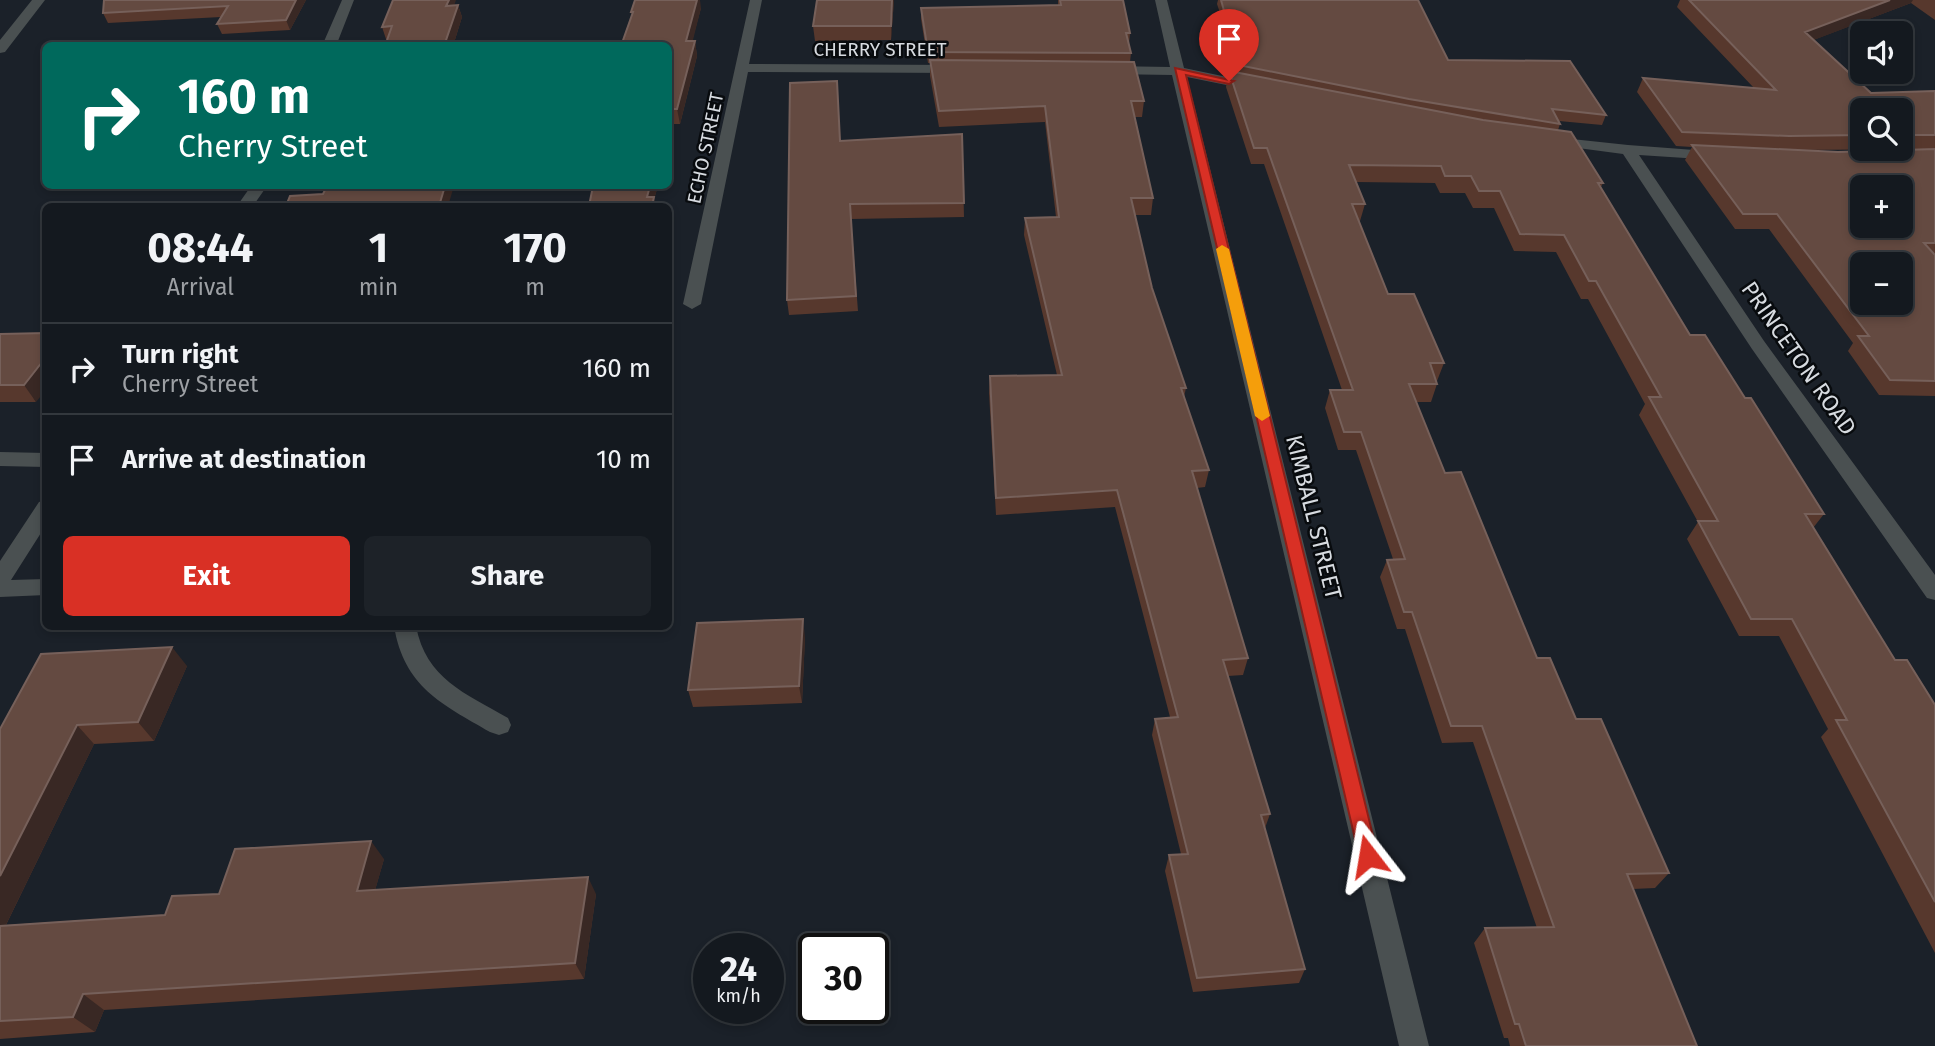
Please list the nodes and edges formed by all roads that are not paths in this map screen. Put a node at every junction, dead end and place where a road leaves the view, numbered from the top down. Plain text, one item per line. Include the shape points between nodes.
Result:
1 (38, 0) edge
2 (348, 0) edge
3 (756, 0) edge
4 (1161, 0) edge
5 (331, 42) edge
6 (0, 49) edge
7 (742, 68) junction
8 (974, 69) edge
9 (1097, 70) edge
10 (1179, 71) junction
11 (1272, 90) edge
12 (1540, 139) edge
13 (1628, 150) junction
14 (1729, 156) edge
15 (692, 304) dead end
16 (0, 459) edge
17 (42, 460) edge
18 (42, 513) edge
19 (0, 579) edge
20 (42, 587) edge
21 (0, 589) edge
22 (1935, 592) edge
23 (406, 630) edge
24 (499, 725) dead end
25 (1414, 1046) edge

1 - 6 street
2 - 5 street
3 - 7 street, ECHO STREET
4 - 10 street, KIMBALL STREET
7 - 8 street, CHERRY STREET
7 - 15 street, ECHO STREET
9 - 10 street
10 - 11 street
10 - 25 street, KIMBALL STREET
12 - 13 street
13 - 14 street
13 - 22 street, PRINCETON ROAD via 1758,345
16 - 17 street
18 - 19 street
20 - 21 street
23 - 24 street via 411,659 422,674

